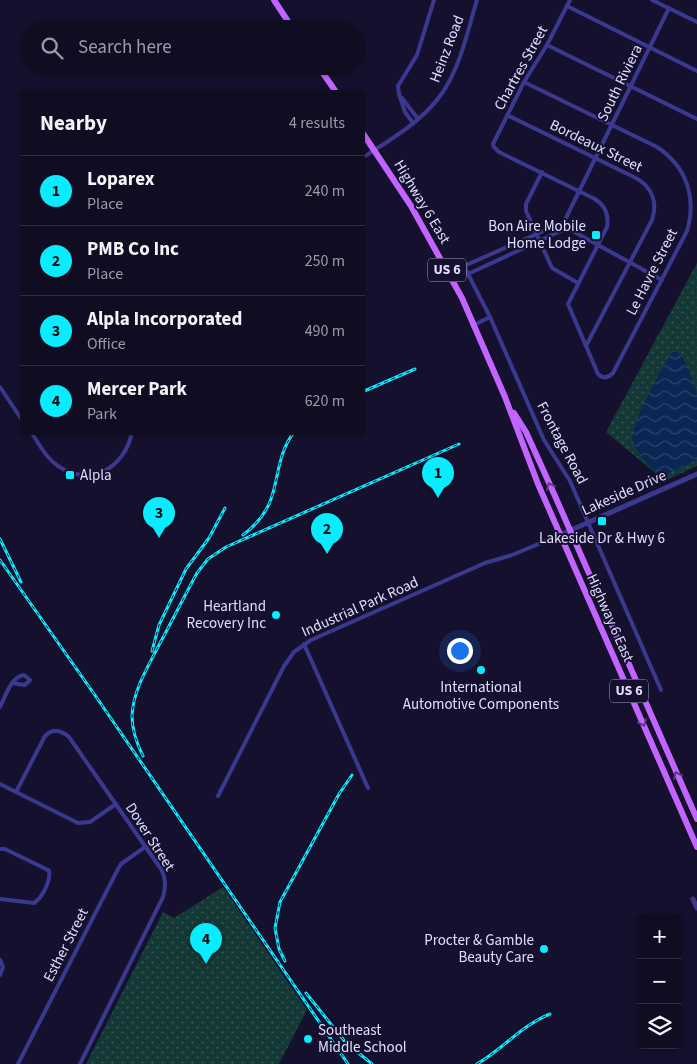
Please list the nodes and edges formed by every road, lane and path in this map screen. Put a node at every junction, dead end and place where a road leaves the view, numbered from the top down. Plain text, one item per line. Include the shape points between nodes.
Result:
1 (274, 0) edge
2 (434, 0) edge
3 (477, 0) edge
4 (570, 0) edge
5 (652, 0) edge
6 (567, 6) junction
7 (669, 8) junction
8 (287, 20) edge
9 (697, 22) edge
10 (547, 45) junction
11 (650, 48) junction
12 (697, 71) edge
13 (324, 75) edge
14 (524, 82) junction
15 (631, 86) junction
16 (335, 90) edge
17 (399, 94) junction
18 (508, 115) junction
19 (418, 119) junction
20 (697, 119) edge
21 (413, 123) junction
22 (611, 125) junction
23 (365, 136) edge
24 (375, 150) junction
25 (365, 156) edge
26 (595, 157) junction
27 (542, 172) junction
28 (579, 190) junction
29 (697, 201) edge
30 (691, 206) junction
31 (564, 222) junction
32 (567, 228) junction
33 (537, 234) junction
34 (540, 241) junction
35 (598, 245) junction
36 (630, 262) junction
37 (468, 274) junction
38 (662, 280) junction
39 (578, 282) junction
40 (490, 317) junction
41 (474, 325) junction
42 (586, 346) junction
43 (0, 387) edge
44 (505, 397) junction
45 (20, 417) edge
46 (33, 435) edge
47 (131, 435) edge
48 (697, 474) edge
49 (588, 522) junction
50 (570, 530) junction
51 (560, 534) junction
52 (304, 644) junction
53 (12, 683) dead end
54 (661, 690) dead end
55 (0, 707) edge
56 (0, 784) edge
57 (368, 788) dead end
58 (16, 792) junction
59 (218, 796) dead end
60 (116, 804) junction
61 (697, 819) edge
62 (145, 847) junction
63 (697, 847) edge
64 (0, 849) edge
65 (0, 899) edge
66 (695, 899) edge
67 (697, 908) edge
68 (0, 960) edge
69 (0, 975) edge
70 (18, 1064) edge
71 (80, 1064) edge

1 - 8 main road
2 - 17 street via 417,55 398,86
3 - 19 street, Heinz Road via 450,80
4 - 6 street, Chartres Street
5 - 7 street
6 - 10 street, Chartres Street
6 - 11 street
7 - 9 street
7 - 11 street, South Riviera
10 - 14 street, Chartres Street
10 - 15 street
11 - 12 street
11 - 15 street, South Riviera
13 - 16 main road
14 - 18 street, Chartres Street
14 - 22 street, Le Havre Street
15 - 20 street
15 - 22 street, South Riviera
17 - 19 street
17 - 21 street
18 - 26 street, Bordeaux Street
18 - 27 street, Chartres Street via 494,140 494,147
19 - 21 street, Heinz Road
21 - 24 street, Heinz Road
22 - 26 street, South Riviera
22 - 30 street, Le Havre Street via 657,147 674,161 688,185
23 - 24 main road, Highway 6 East / US 6
24 - 25 street, Heinz Road
24 - 41 main road, Highway 6 East / US 6 via 424,229
26 - 28 street, South Riviera
26 - 36 street, Bordeaux Street via 640,180 653,197 655,210 652,220
27 - 28 street
27 - 33 street via 526,207
28 - 31 street, South Riviera
28 - 35 street via 599,201 607,213 607,227
29 - 30 street
30 - 38 street, Le Havre Street via 687,230
31 - 32 street
31 - 33 street
32 - 34 street
32 - 35 street
33 - 34 street
33 - 37 street, Frontage Road via 464,266
34 - 37 street
34 - 39 street via 552,268
35 - 36 street
35 - 39 street
36 - 38 street
36 - 42 street, Bordeaux Street
37 - 40 street, Frontage Road
38 - 42 street, Le Havre Street via 613,373 605,378 598,374
39 - 42 street via 568,304
40 - 41 street
40 - 49 street, Frontage Road via 544,440 570,481
41 - 44 main road, Highway 6 East / US 6
43 - 45 street
50 -> 44 main road, Highway 6 East / US 6 via 526,432
44 - 51 main road, Highway 6 East / US 6
46 - 47 street via 58,466 86,475 104,472 118,462 126,452
48 - 49 street, Lakeside Drive
49 - 50 street, Lakeside Drive
49 - 54 street, Frontage Road
50 - 51 street, Lakeside Drive
61 -> 50 main road, Highway 6 East / US 6
51 - 52 street, Industrial Park Road
51 -> 63 main road, Highway 6 East / US 6
52 - 57 street
52 - 59 street, Industrial Park Road via 284,666
53 - 55 street
56 - 58 street
58 - 60 street via 78,823 90,822
58 - 60 street, Dover Street via 45,736 57,730 69,737
60 - 62 street, Dover Street
62 - 70 street, Esther Street via 118,869
62 - 71 street, Dover Street via 163,874 164,897
64 - 65 street via 46,869 50,876 34,903
66 - 67 street
68 - 69 street via 3,967

